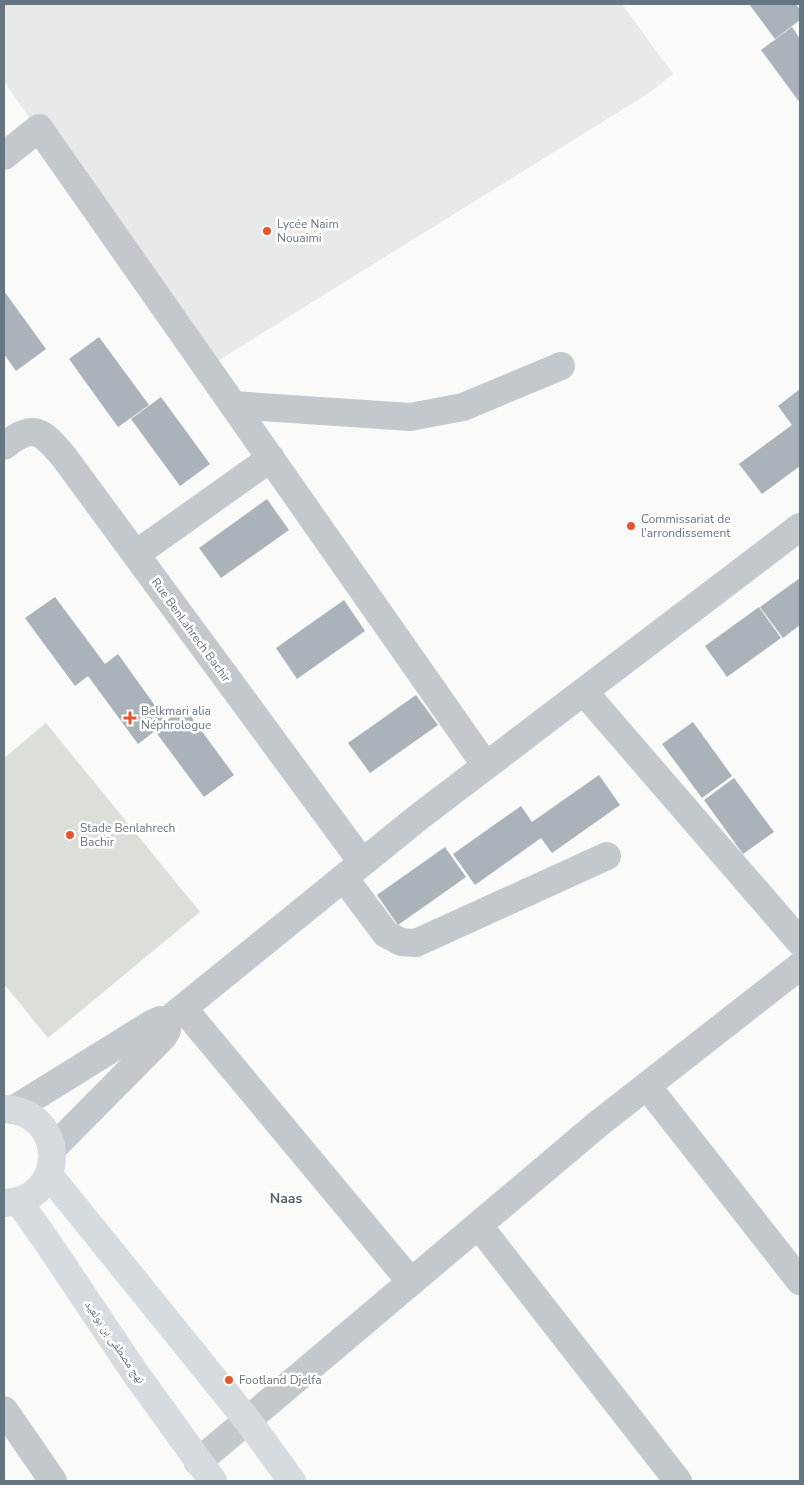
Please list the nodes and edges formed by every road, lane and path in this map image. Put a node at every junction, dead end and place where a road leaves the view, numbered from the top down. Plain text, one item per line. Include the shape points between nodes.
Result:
1 (4, 156) edge
2 (562, 366) dead end
3 (234, 405) junction
4 (4, 446) edge
5 (271, 458) junction
6 (800, 527) edge
7 (136, 554) junction
8 (584, 692) junction
9 (486, 766) junction
10 (607, 856) dead end
11 (353, 870) junction
12 (800, 942) edge
13 (800, 966) edge
14 (175, 1015) junction
15 (647, 1086) junction
16 (9, 1110) edge
17 (51, 1162) junction
18 (11, 1202) edge
19 (479, 1226) junction
20 (800, 1281) edge
21 (411, 1282) junction
22 (4, 1410) edge
23 (248, 1421) junction
24 (206, 1472) edge
25 (53, 1481) edge
26 (292, 1481) edge
27 (678, 1481) edge

1 - 3 street via 39,128
2 - 3 street via 463,407 410,417
3 - 5 street
4 - 7 street, Rue BenLahrech Bachir via 26,431 37,432 49,439
5 - 7 street
5 - 9 street
6 - 8 street
7 - 11 street, Rue BenLahrech Bachir
8 - 9 street
8 - 12 street
9 - 11 street
10 - 11 street, Rue BenLahrech Bachir via 416,943 401,942 386,934
11 - 14 street
13 - 15 street
14 - 16 street via 153,1023
14 - 17 street via 163,1037
14 - 21 street
15 - 19 street
15 - 20 street
16 - 17 main road via 28,1114 39,1123 48,1135
17 - 18 main road via 42,1186 32,1196
17 - 23 main road
18 - 24 main road, نهج مصطفى بن بولعيد
19 - 21 street
19 - 27 street
21 - 23 street
22 - 25 street
23 - 24 street
23 - 26 main road

